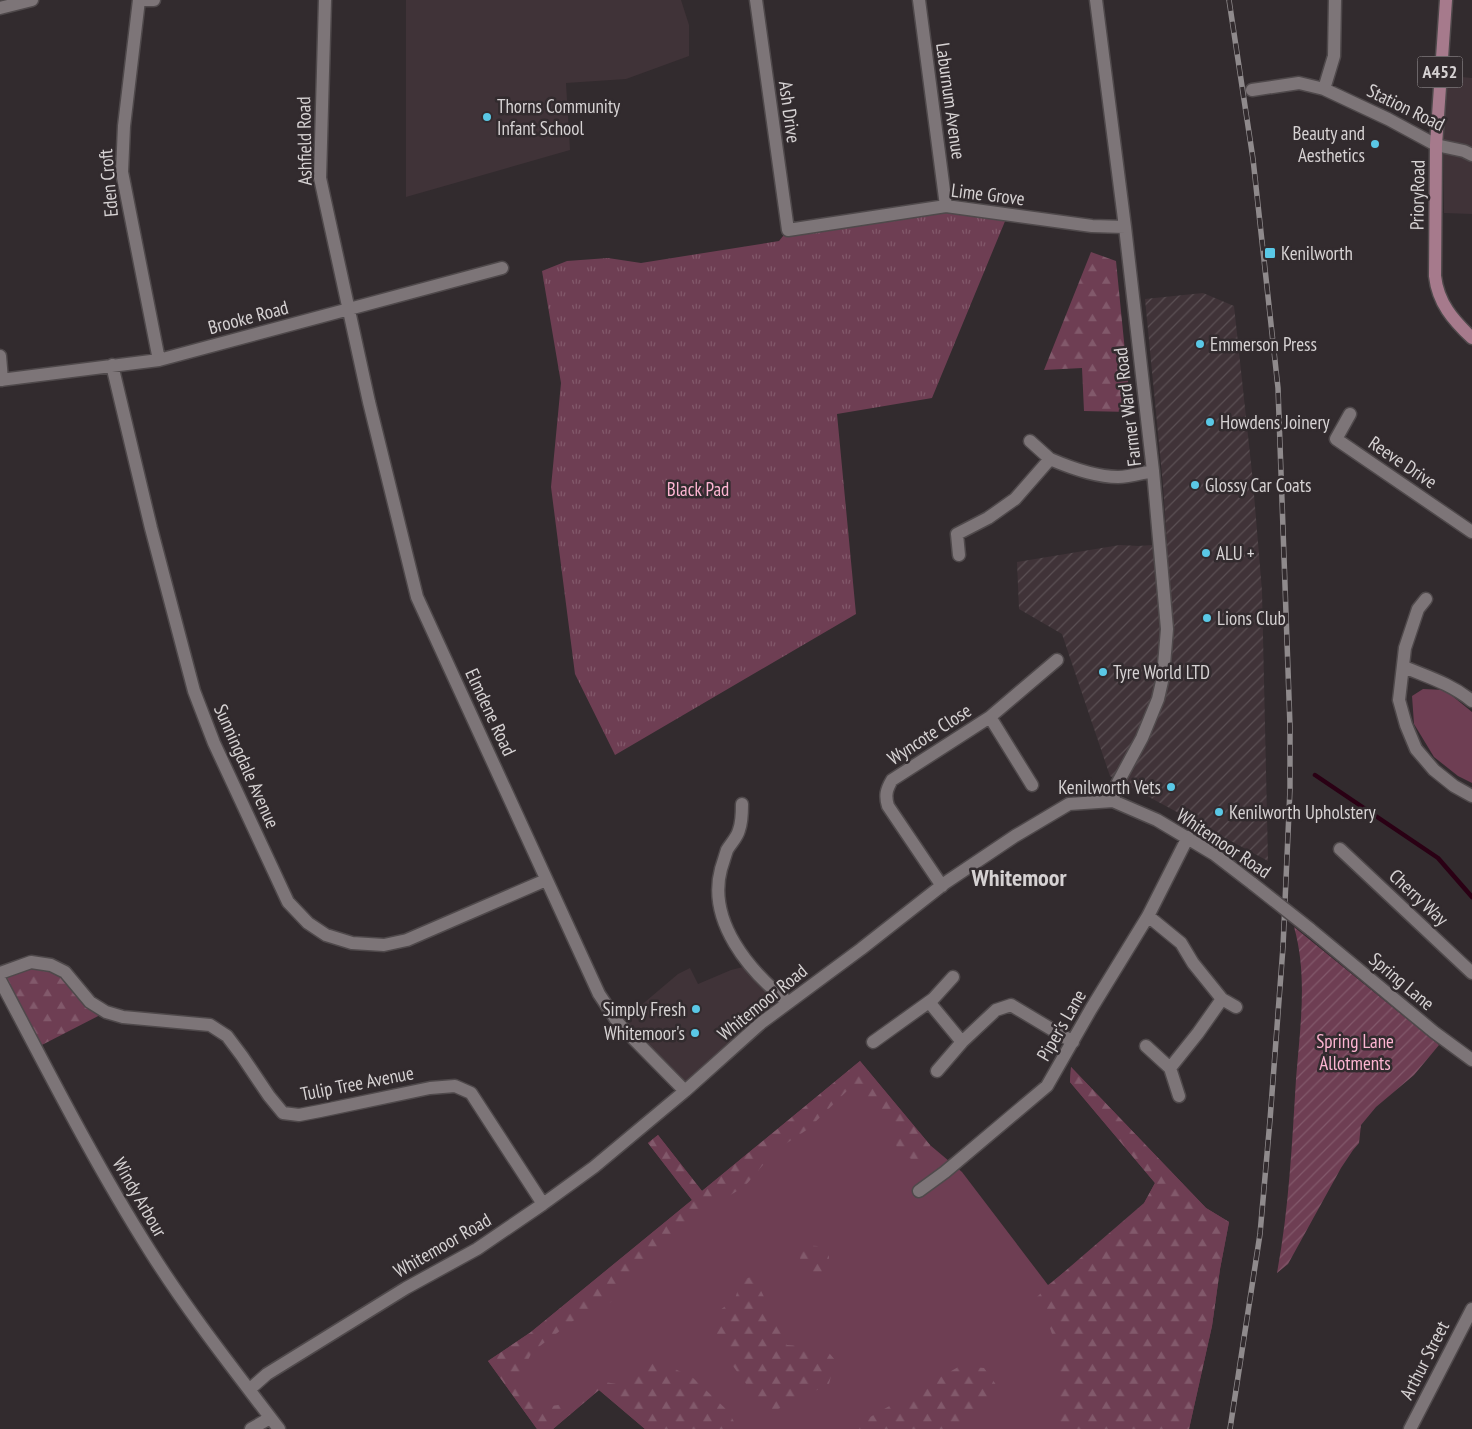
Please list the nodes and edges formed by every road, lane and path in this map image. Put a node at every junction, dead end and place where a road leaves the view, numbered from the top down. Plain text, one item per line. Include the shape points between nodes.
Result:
1 (32, 0) edge
2 (140, 0) edge
3 (154, 0) edge
4 (325, 0) edge
5 (756, 0) edge
6 (919, 0) edge
7 (1096, 0) edge
8 (1335, 0) edge
9 (1446, 0) edge
10 (0, 8) edge
11 (1324, 89) junction
12 (1252, 90) dead end
13 (1436, 145) junction
14 (1472, 155) edge
15 (946, 206) junction
16 (1125, 227) junction
17 (788, 230) joint
18 (502, 268) dead end
19 (348, 309) junction
20 (1472, 338) edge
21 (0, 356) edge
22 (158, 360) junction
23 (112, 365) junction
24 (1, 380) edge
25 (1350, 414) dead end
26 (1030, 441) dead end
27 (1050, 459) junction
28 (1153, 471) junction
29 (1472, 532) edge
30 (959, 555) dead end
31 (1426, 599) dead end
32 (1058, 660) dead end
33 (1404, 667) junction
34 (1472, 702) edge
35 (990, 718) junction
36 (1032, 785) dead end
37 (1472, 796) edge
38 (1113, 801) junction
39 (742, 804) dead end
40 (1188, 837) junction
41 (1340, 849) dead end
42 (546, 880) junction
43 (942, 886) junction
44 (1148, 916) junction
45 (1310, 929) joint
46 (0, 973) edge
47 (1472, 973) edge
48 (953, 977) dead end
49 (0, 980) edge
50 (1222, 999) junction
51 (788, 1002) junction
52 (929, 1002) junction
53 (1236, 1007) dead end
54 (873, 1042) dead end
55 (962, 1042) junction
56 (1073, 1042) junction
57 (1146, 1046) dead end
58 (1472, 1060) edge
59 (1170, 1068) junction
60 (937, 1072) dead end
61 (685, 1091) junction
62 (1179, 1096) dead end
63 (919, 1192) dead end
64 (544, 1204) junction
65 (1472, 1308) edge
66 (250, 1388) junction
67 (270, 1418) junction
68 (251, 1429) edge
69 (279, 1429) edge
70 (1410, 1429) edge

1 - 10 street
2 - 3 street, Eden Croft
2 - 22 street, Eden Croft via 124,126 122,172
4 - 19 street, Ashfield Road via 320,178
5 - 17 street, Ash Drive
6 - 15 street, Laburnum Avenue
7 - 16 street, Farmer Ward Road
8 - 11 street via 1334,56
9 - 13 main road, A452
11 - 12 street, Station Road via 1299,83
11 - 13 street, Station Road
13 - 14 street, Station Road
13 - 20 main road, PrioryRoad / A452 via 1436,282 1447,312
15 - 16 street, Lime Grove via 1092,226
15 - 17 street, Lime Grove
16 - 28 street, Farmer Ward Road
18 - 19 street, Brooke Road
19 - 22 street, Brooke Road
19 - 42 street, Elmdene Road via 417,598
21 - 24 street
22 - 23 street, Brooke Road
23 - 24 street, Brooke Road
23 - 42 street, Sunningdale Avenue via 194,691 214,743 288,902 308,923 326,935 352,943 384,945 407,940
25 - 29 street, Reeve Drive via 1336,439
26 - 27 street
27 - 28 street via 1102,476 1119,477
27 - 30 street via 1014,499 988,518 955,529
28 - 38 street, Farmer Ward Road via 1167,618 1165,657 1158,699 1142,738 1116,786
31 - 33 street via 1410,628
32 - 35 street, Wyncote Close
33 - 34 street via 1445,683
33 - 37 street via 1399,700 1416,749 1434,770
35 - 36 street, Wyncote Close
35 - 43 street, Wyncote Close via 892,780 886,788 888,806
38 - 40 street, Whitemoor Road
38 - 43 street, Whitemoor Road via 1069,804
39 - 51 street via 739,832 720,871 718,894 721,916 732,940 751,965
40 - 44 street, Piper's Lane
40 - 45 street, Whitemoor Road, bridge
41 - 47 street, Cherry Way
42 - 61 street, Elmdene Road via 598,994 619,1024
43 - 51 street, Whitemoor Road
44 - 50 street via 1181,943
44 - 56 street, Piper's Lane
45 - 58 street, Spring Lane
46 - 64 street, Tulip Tree Avenue via 31,962 51,965 65,972 90,1002 106,1012 123,1017 210,1025 227,1036 283,1113 313,1112 430,1088 455,1086 470,1093
48 - 52 street
49 - 66 street, Windy Arbour via 100,1166 151,1252
50 - 53 street
50 - 59 street
51 - 61 street, Whitemoor Road
52 - 54 street
52 - 55 street
55 - 56 street via 996,1010 1011,1005
55 - 60 street
56 - 63 street, Piper's Lane via 1047,1086
57 - 59 street
59 - 62 street
61 - 64 street, Whitemoor Road via 594,1168
64 - 66 street, Whitemoor Road via 477,1249 406,1288 267,1374
65 - 70 street, Arthur Street
66 - 67 street, Windy Arbour
67 - 68 street
67 - 69 street, Windy Arbour

